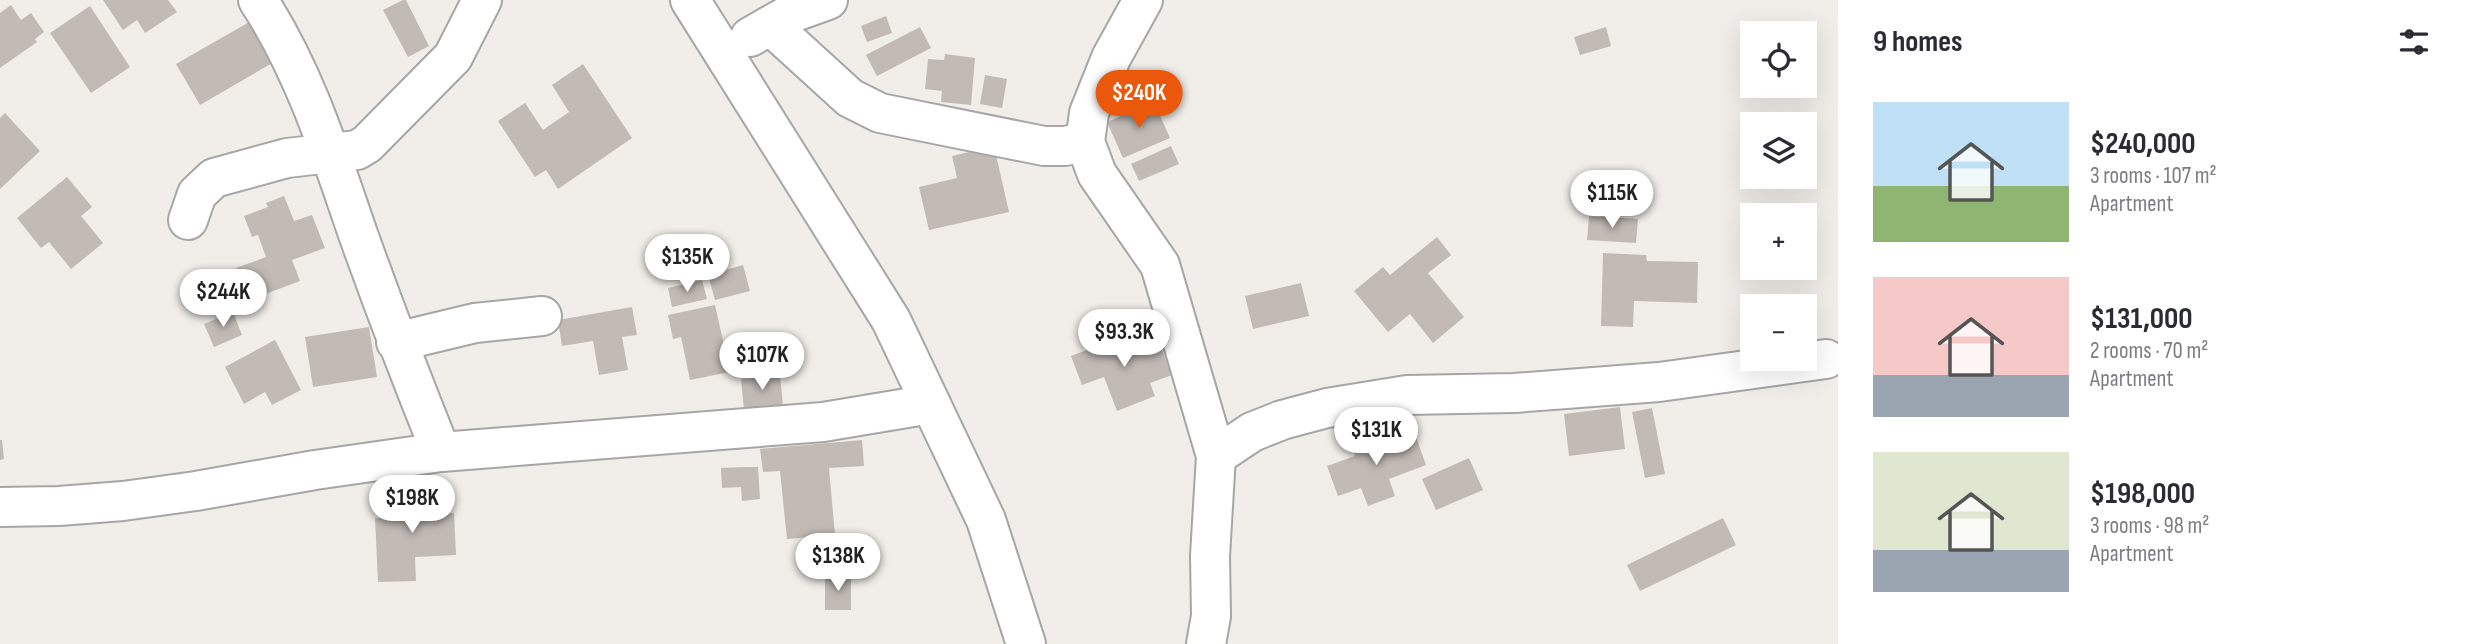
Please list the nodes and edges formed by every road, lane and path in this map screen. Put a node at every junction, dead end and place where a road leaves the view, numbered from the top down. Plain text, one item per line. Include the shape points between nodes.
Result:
1 (258, 0) edge
2 (482, 0) edge
3 (690, 0) edge
4 (828, 0) edge
5 (1140, 1) edge
6 (782, 13) edge
7 (723, 51) junction
8 (1085, 142) junction
9 (329, 152) junction
10 (188, 220) dead end
11 (542, 316) dead end
12 (396, 342) junction
13 (1826, 359) dead end
14 (931, 404) junction
15 (441, 452) junction
16 (1216, 456) junction
17 (0, 507) edge
18 (1026, 644) edge
19 (1206, 644) edge

1 - 9 street via 304,83
2 - 9 street via 453,57 367,144 357,150
3 - 7 street
4 - 6 street
5 - 8 street via 1089,113
6 - 7 street
6 - 8 street via 849,98 880,113 1044,146
7 - 14 street via 891,320
8 - 16 street via 1097,174 1160,265
9 - 10 street via 214,178 197,194
9 - 12 street
11 - 12 street via 475,323
12 - 15 street
13 - 16 street via 1659,382 1514,393 1407,395 1282,420 1252,432
14 - 15 street via 823,422
14 - 18 street via 986,520
15 - 17 street via 123,501
16 - 19 street

